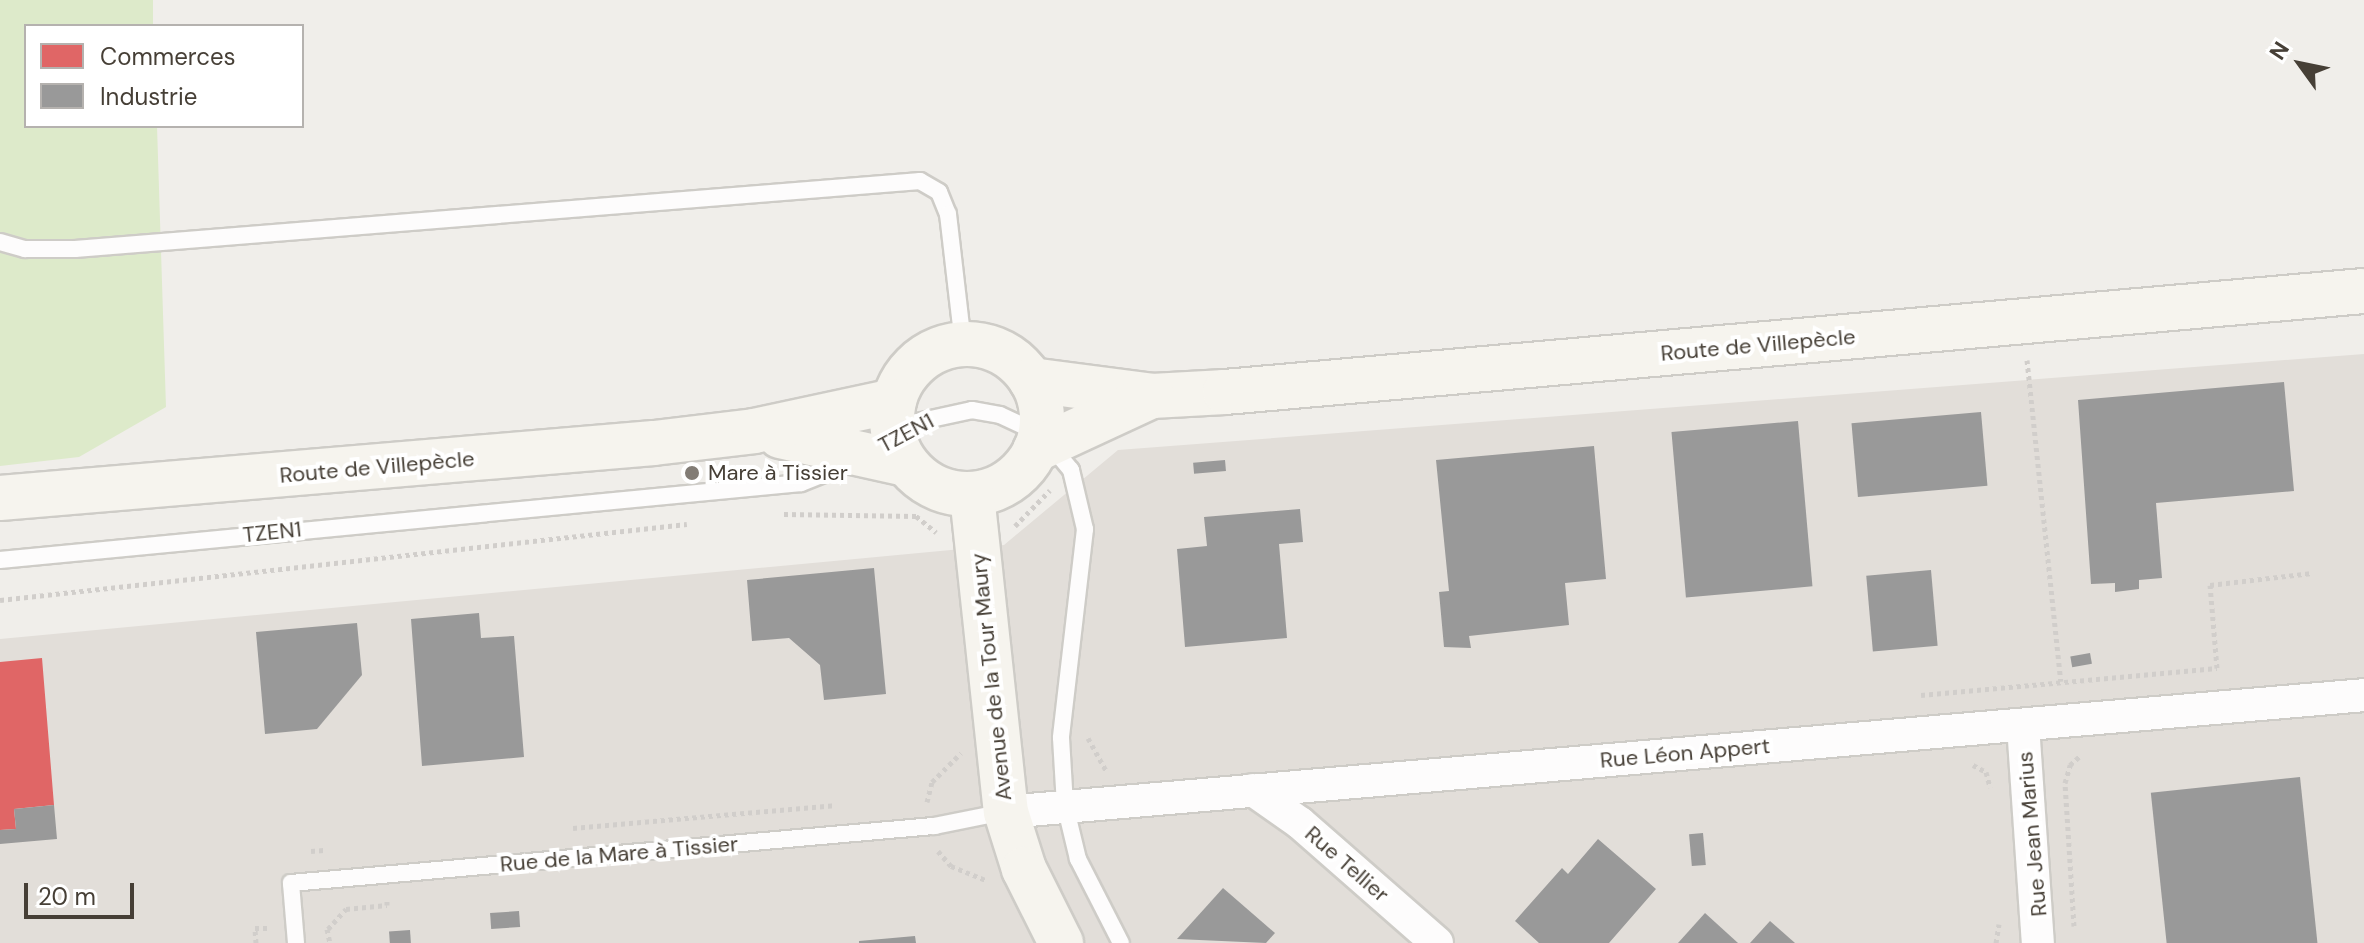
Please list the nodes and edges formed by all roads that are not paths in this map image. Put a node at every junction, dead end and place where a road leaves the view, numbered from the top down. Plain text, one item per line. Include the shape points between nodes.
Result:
1 (0, 242) edge
2 (2364, 291) edge
3 (963, 344) junction
4 (1031, 380) junction
5 (1152, 396) junction
6 (891, 438) junction
7 (1043, 442) junction
8 (972, 495) junction
9 (0, 498) edge
10 (0, 560) edge
11 (2364, 695) edge
12 (2023, 725) junction
13 (1253, 790) junction
14 (1065, 805) junction
15 (1006, 812) junction
16 (296, 943) edge
17 (1061, 943) edge
18 (1121, 943) edge
19 (1437, 943) edge
20 (2038, 943) edge

1 - 3 lane via 25,249 75,249 920,181 939,192 948,214
2 - 5 main road, Route de Villepècle
3 - 4 main road via 1002,353
3 - 6 main road via 919,361 903,379
4 - 5 main road, Route de Villepècle
4 - 7 main road via 1039,397
5 - 7 main road, Route de Villepècle
6 - 7 lane, TZEN1 via 917,422 972,410 1000,415
6 - 8 main road via 923,481
6 - 9 main road, Route de Villepècle via 754,431
6 - 10 lane, TZEN1 via 801,483
7 - 8 main road via 1009,482
7 - 14 lane via 1081,496 1085,529 1061,738
8 - 15 main road, Avenue de la Tour Maury
11 - 12 street, Rue Léon Appert
12 - 13 street, Rue Léon Appert
12 - 20 street, Rue Jean Marius
13 - 14 street, Rue Léon Appert
13 - 19 street, Rue Tellier via 1300,823
14 - 15 street, Rue Léon Appert
14 - 18 lane via 1078,859
15 - 16 lane, Rue de la Mare à Tissier via 934,826 291,883
15 - 17 main road, Avenue de la Tour Maury via 1024,869

